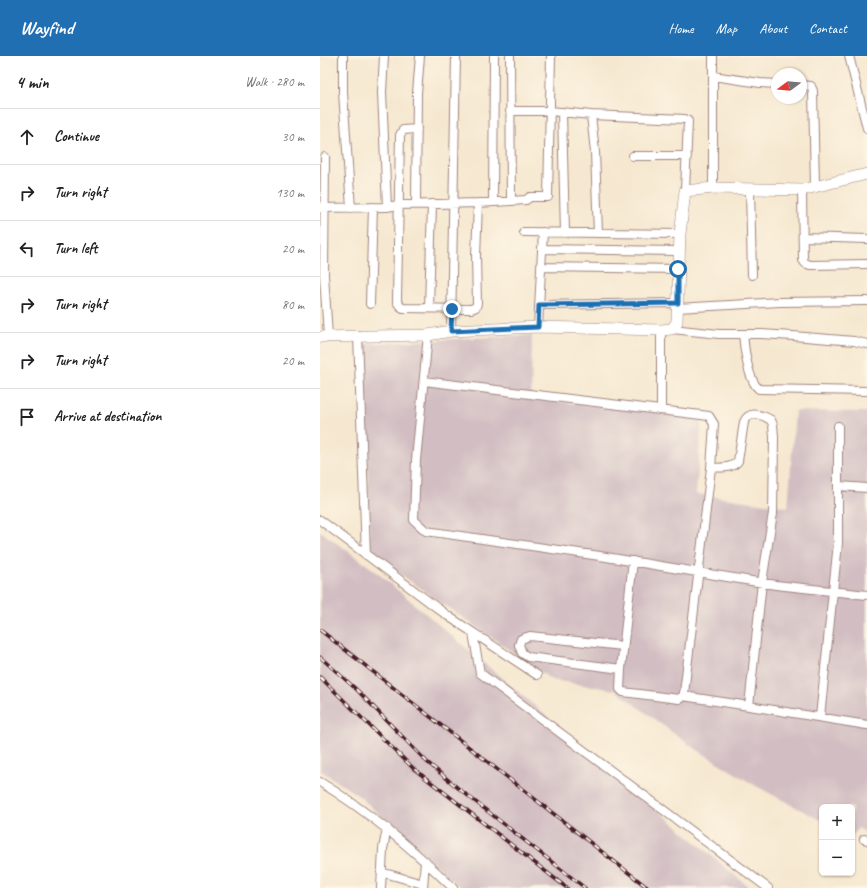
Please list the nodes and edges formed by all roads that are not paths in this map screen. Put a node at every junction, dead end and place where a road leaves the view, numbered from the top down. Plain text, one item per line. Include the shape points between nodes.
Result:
1 (342, 56) edge
2 (384, 56) edge
3 (420, 56) edge
4 (456, 56) edge
5 (494, 56) edge
6 (510, 56) edge
7 (551, 56) edge
8 (713, 56) edge
9 (849, 56) edge
10 (713, 76) junction
11 (771, 84) edge
12 (807, 86) edge
13 (510, 111) junction
14 (550, 111) junction
15 (562, 112) junction
16 (591, 115) junction
17 (867, 128) edge
18 (417, 129) junction
19 (633, 156) dead end
20 (686, 156) junction
21 (325, 157) dead end
22 (867, 174) edge
23 (815, 187) junction
24 (713, 188) junction
25 (750, 189) junction
26 (802, 190) junction
27 (685, 192) junction
28 (511, 201) junction
29 (493, 202) junction
30 (478, 203) junction
31 (416, 204) junction
32 (432, 204) junction
33 (454, 204) junction
34 (398, 205) junction
35 (373, 207) junction
36 (387, 207) junction
37 (322, 208) edge
38 (351, 208) junction
39 (524, 232) dead end
40 (543, 232) junction
41 (565, 233) junction
42 (598, 233) junction
43 (680, 234) junction
44 (803, 237) junction
45 (867, 239) edge
46 (542, 249) junction
47 (679, 251) junction
48 (867, 264) edge
49 (541, 267) junction
50 (678, 269) junction
51 (752, 275) dead end
52 (867, 301) edge
53 (370, 304) dead end
54 (539, 305) junction
55 (677, 306) junction
56 (429, 308) junction
57 (452, 309) junction
58 (538, 327) junction
59 (667, 330) junction
60 (451, 331) junction
61 (743, 334) junction
62 (358, 335) junction
63 (428, 335) junction
64 (324, 336) edge
65 (867, 344) edge
66 (424, 382) junction
67 (867, 391) edge
68 (661, 410) junction
69 (838, 426) dead end
70 (710, 468) junction
71 (839, 486) junction
72 (867, 488) edge
73 (320, 520) edge
74 (366, 555) junction
75 (633, 561) junction
76 (698, 572) junction
77 (762, 582) junction
78 (834, 591) junction
79 (867, 595) edge
80 (473, 633) junction
81 (623, 646) junction
82 (621, 669) junction
83 (537, 675) dead end
84 (683, 696) junction
85 (749, 706) junction
86 (820, 717) junction
87 (867, 725) edge
88 (320, 782) edge
89 (387, 828) junction
90 (426, 861) junction
91 (381, 872) junction
92 (423, 886) edge
93 (381, 888) edge
94 (453, 888) edge
95 (768, 888) edge

1 - 38 street
2 - 36 street via 382,92
3 - 18 street
4 - 33 street
5 - 29 street
6 - 13 street
7 - 14 street
8 - 10 street
9 - 17 street
10 - 11 street
10 - 24 street
12 - 23 street via 812,86 813,91
13 - 14 street
13 - 28 street
14 - 15 street
14 - 28 street via 548,198 530,197 526,200
15 - 16 street
15 - 41 street
16 - 20 street via 685,119 688,122
16 - 42 street
18 - 31 street
18 - 34 street via 403,130 400,135
19 - 20 street
20 - 27 street
21 - 37 street
22 - 23 street
23 - 26 street
24 - 25 street
24 - 27 street
25 - 26 street
25 - 51 street
26 - 44 street
27 - 43 street
28 - 29 street
29 - 30 street
30 - 33 street
30 - 57 street via 477,303 476,307 471,309
31 - 32 street
31 - 34 street
32 - 33 street
32 - 56 street
33 - 57 street
34 - 36 street
34 - 56 street via 398,304 403,308
35 - 36 street
35 - 38 street
35 - 53 street
37 - 38 street
37 - 64 street
39 - 40 street
40 - 41 street
40 - 46 street
41 - 42 street
42 - 43 street
43 - 47 street
44 - 45 street
44 - 48 street via 805,263
46 - 47 street
46 - 49 street
47 - 50 street
49 - 50 street
49 - 54 street
50 - 55 street
52 - 55 street
54 - 55 street
54 - 58 street
55 - 59 street via 677,322
56 - 57 street
57 - 60 street
58 - 59 street
58 - 60 street
59 - 61 street
59 - 68 street
60 - 63 street
61 - 65 street via 854,340
61 - 67 street via 753,381 759,389
62 - 63 street
62 - 64 street
62 - 74 street
63 - 66 street
66 - 68 street
66 - 75 street via 416,460 414,520 426,531
68 - 70 street via 708,416 713,420
69 - 71 street
70 - 76 street
70 - 77 street via 736,464 744,422 748,415 760,415 771,420 774,443 773,513
71 - 72 street
71 - 78 street
73 - 74 street
74 - 80 street
75 - 76 street
75 - 81 street
76 - 77 street
76 - 84 street
77 - 78 street
77 - 85 street
78 - 79 street
78 - 86 street
80 - 83 street
80 - 95 street via 480,673
81 - 82 street
81 - 82 street via 530,636 520,639 519,645 522,653 528,657
82 - 84 street via 620,689 623,692 674,699
84 - 85 street
85 - 86 street
86 - 87 street
88 - 89 street
89 - 90 street
89 - 91 street
90 - 92 street
90 - 94 street
91 - 92 street
91 - 93 street

